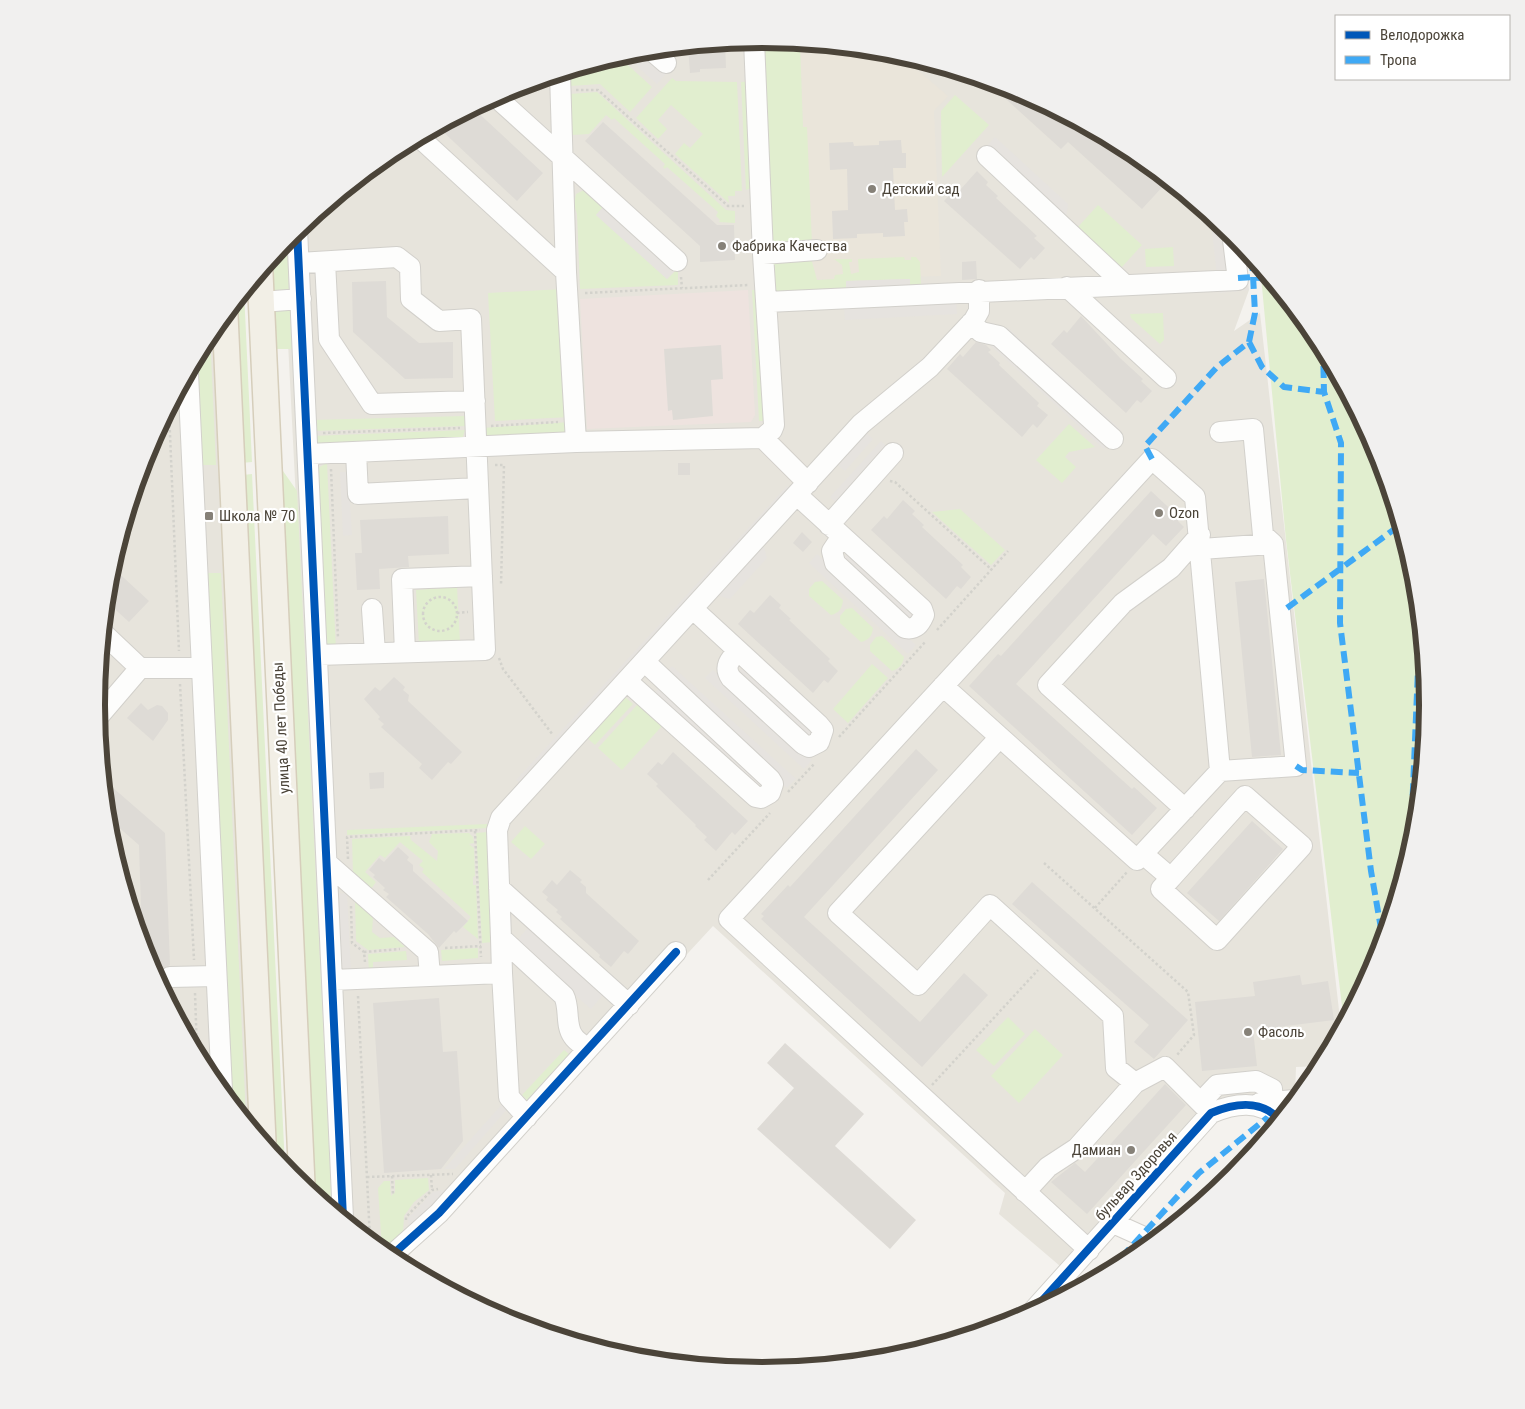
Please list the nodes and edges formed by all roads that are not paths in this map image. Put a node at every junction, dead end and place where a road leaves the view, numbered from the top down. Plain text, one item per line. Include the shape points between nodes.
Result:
1 (754, 48) edge
2 (564, 81) edge
3 (502, 102) edge
4 (424, 142) edge
5 (987, 156) dead end
6 (564, 158) junction
7 (298, 240) edge
8 (1234, 247) edge
9 (817, 250) dead end
10 (763, 254) junction
11 (677, 261) dead end
12 (326, 262) junction
13 (299, 263) junction
14 (566, 272) junction
15 (260, 282) edge
16 (1125, 285) junction
17 (1067, 287) junction
18 (979, 290) junction
19 (766, 293) junction
20 (301, 299) junction
21 (261, 302) junction
22 (971, 323) junction
23 (226, 326) edge
24 (1166, 378) dead end
25 (189, 386) edge
26 (475, 400) junction
27 (1220, 432) dead end
28 (763, 438) junction
29 (1113, 439) dead end
30 (576, 442) junction
31 (476, 446) junction
32 (356, 452) junction
33 (893, 452) dead end
34 (308, 454) junction
35 (478, 488) junction
36 (802, 490) junction
37 (836, 531) junction
38 (1201, 542) junction
39 (1273, 544) junction
40 (482, 576) junction
41 (372, 609) dead end
42 (693, 609) junction
43 (109, 639) edge
44 (738, 650) junction
45 (405, 652) junction
46 (374, 653) junction
47 (317, 655) junction
48 (645, 662) junction
49 (140, 668) junction
50 (202, 668) junction
51 (628, 682) junction
52 (943, 686) junction
53 (105, 709) edge
54 (1000, 737) junction
55 (1220, 771) junction
56 (1185, 809) junction
57 (1140, 857) junction
58 (327, 863) junction
59 (1171, 878) junction
60 (499, 888) junction
61 (494, 942) junction
62 (676, 952) dead end
63 (502, 973) junction
64 (216, 976) junction
65 (430, 976) junction
66 (170, 977) dead end
67 (332, 980) junction
68 (629, 1005) junction
69 (588, 1050) junction
70 (221, 1077) edge
71 (1135, 1083) junction
72 (1285, 1103) edge
73 (1206, 1107) junction
74 (1268, 1108) edge
75 (527, 1117) junction
76 (262, 1130) edge
77 (301, 1172) edge
78 (1025, 1192) junction
79 (343, 1209) edge
80 (1113, 1223) junction
81 (1146, 1238) edge
82 (396, 1250) edge
83 (1089, 1250) junction
84 (1046, 1297) edge

1 - 10 street
2 - 6 street
3 - 6 street
4 - 14 street
5 - 16 street
6 - 11 street
6 - 14 street
7 - 13 street
8 - 16 street via 1238,280
9 - 10 street
10 - 19 street
12 - 13 street
12 - 26 street via 329,339 372,404
12 - 26 street via 397,257 410,267 411,299 439,322 471,319
13 - 20 street
14 - 30 street
15 - 21 main road, улица 40 лет Победы
16 - 17 street
17 - 18 street
17 - 24 street
18 - 19 street via 926,284
18 - 22 street via 979,310
19 - 28 street via 774,425
20 - 21 street
20 - 34 street
21 - 77 main road, улица 40 лет Победы
22 - 29 street via 981,332 999,336
22 - 36 street via 930,367 861,424
23 - 76 main road
25 - 50 street
26 - 31 street
27 - 39 street via 1253,428 1263,535
28 - 30 street
28 - 36 street
30 - 31 street
31 - 32 street
31 - 35 street
32 - 34 street
32 - 35 street via 358,494
33 - 37 street
34 - 47 street
35 - 40 street
36 - 37 street
36 - 42 street
37 - 37 street via 922,609 924,615 916,627 905,628 835,563 832,551
38 - 39 street
38 - 52 street via 1195,497 1152,459
38 - 55 street
38 - 56 street via 1172,568 1122,603 1048,685
39 - 55 street via 1296,766
40 - 45 street via 402,580
40 - 45 street via 485,650
41 - 46 street
42 - 44 street
42 - 48 street
43 - 49 street
44 - 44 street via 818,724 822,730 819,742 810,747 802,744 731,678 727,667
45 - 46 street
46 - 47 street
47 - 58 street
48 - 51 street
48 - 51 street via 770,779 773,784 770,793 756,797
49 - 50 street
49 - 53 street
50 - 64 street
51 - 60 street via 501,818 497,830
52 - 54 street
52 - 78 street via 729,919
54 - 57 street
54 - 71 street via 838,913 918,985 990,905 1113,1016 1116,1068
55 - 56 street
56 - 57 street
57 - 59 street
58 - 65 street via 432,948 428,952
58 - 67 street
59 - 59 street via 1245,796 1302,846 1217,940 1161,889
60 - 61 street
60 - 68 street
61 - 63 street
61 - 69 street via 564,996 569,1005 569,1028
62 - 68 street
63 - 65 street
63 - 75 street via 509,1097
64 - 66 street
64 - 70 street
65 - 67 street via 362,984
67 - 79 street
68 - 69 street
69 - 75 street
71 - 73 street via 1166,1067
71 - 78 street via 1077,1148 1048,1167
72 - 74 street, бульвар Здоровья
73 - 74 street, бульвар Здоровья
73 - 80 street, бульвар Здоровья
75 - 82 street via 439,1213
78 - 83 street
80 - 81 street
80 - 83 street, бульвар Здоровья
83 - 84 street, бульвар Здоровья

